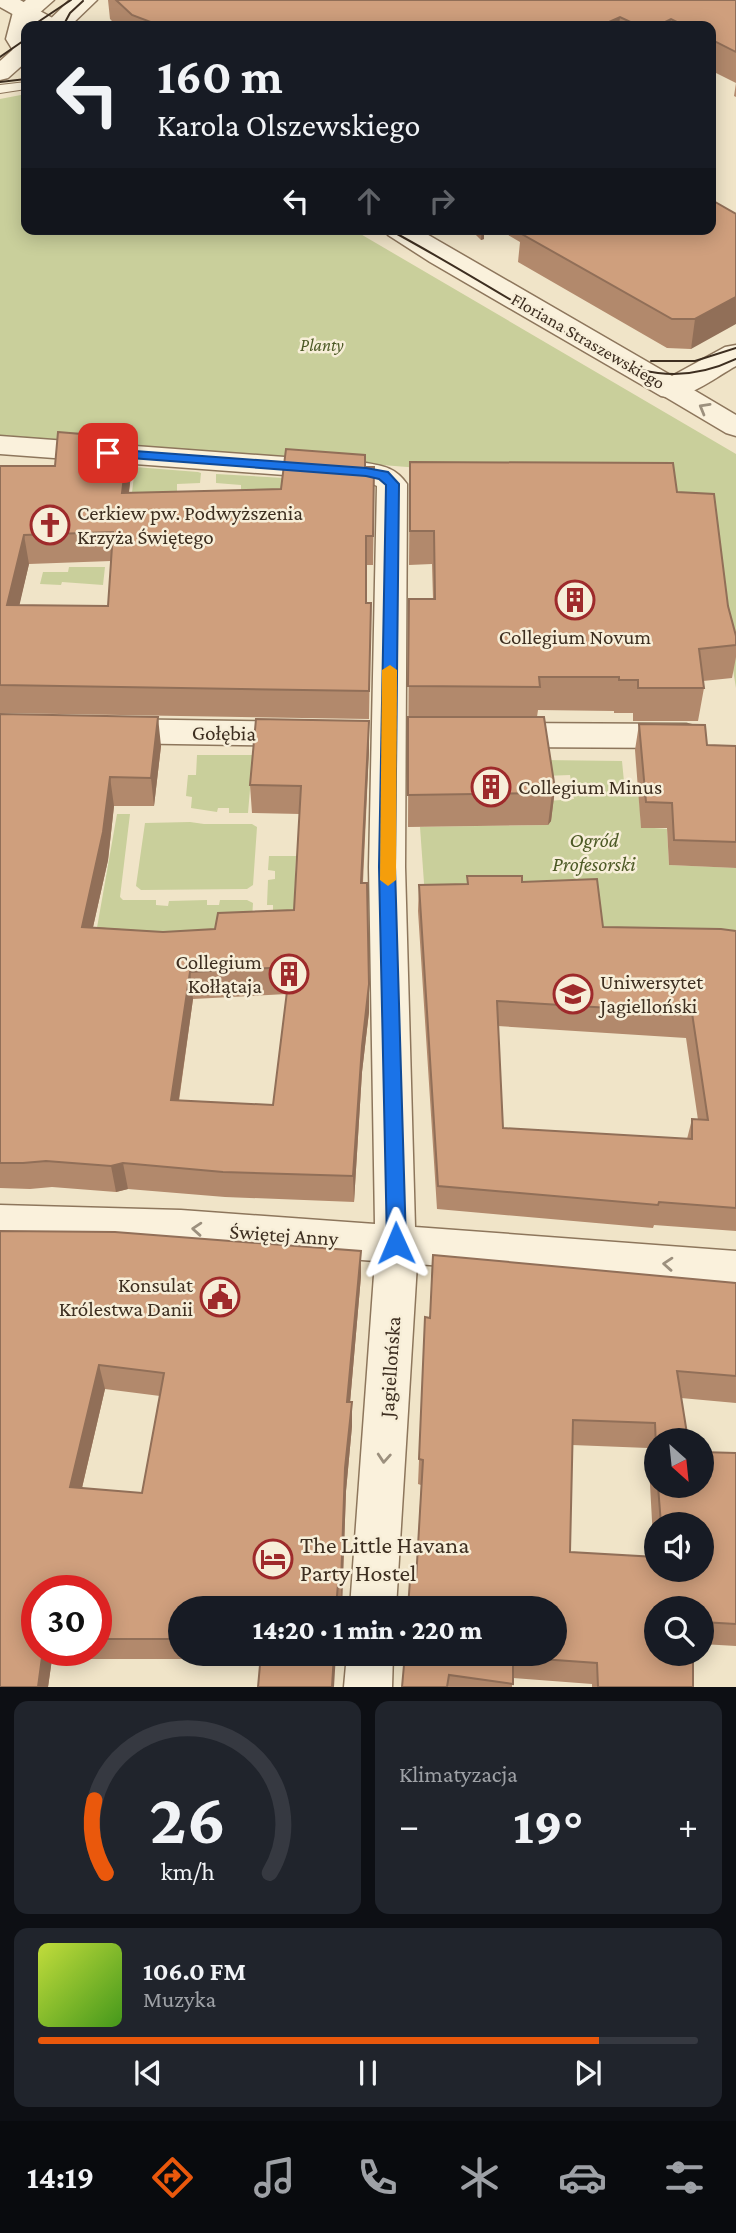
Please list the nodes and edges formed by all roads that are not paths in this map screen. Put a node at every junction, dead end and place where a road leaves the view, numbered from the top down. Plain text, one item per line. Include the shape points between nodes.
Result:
1 (3, 0) edge
2 (85, 0) edge
3 (34, 6) edge
4 (48, 21) edge
5 (58, 21) edge
6 (0, 32) edge
7 (21, 55) edge
8 (0, 73) edge
9 (21, 87) edge
10 (0, 89) edge
11 (389, 235) edge
12 (407, 235) edge
13 (440, 256) junction
14 (736, 354) edge
15 (672, 389) junction
16 (736, 427) edge
17 (0, 445) edge
18 (78, 730) edge
19 (326, 734) edge
20 (468, 735) edge
21 (701, 736) edge
22 (0, 1223) edge
23 (396, 1243) junction
24 (736, 1270) edge
25 (374, 1596) edge
26 (369, 1666) edge
27 (368, 1687) edge

1 - 3 street
2 - 5 street
3 - 4 street
3 - 6 street
7 - 8 street
9 - 10 lane
11 - 13 street, Floriana Straszewskiego
12 - 13 street, Floriana Straszewskiego
13 - 15 street, Floriana Straszewskiego
14 - 15 street
16 -> 15 street, Floriana Straszewskiego
17 - 23 street, Jagiellońska via 366,472 383,475 393,484 387,867
18 - 19 street, Gołębia
20 - 21 street
23 -> 22 street, Świętej Anny via 181,1228
24 -> 23 street, Świętej Anny
23 -> 25 street, Jagiellońska
26 - 27 street

